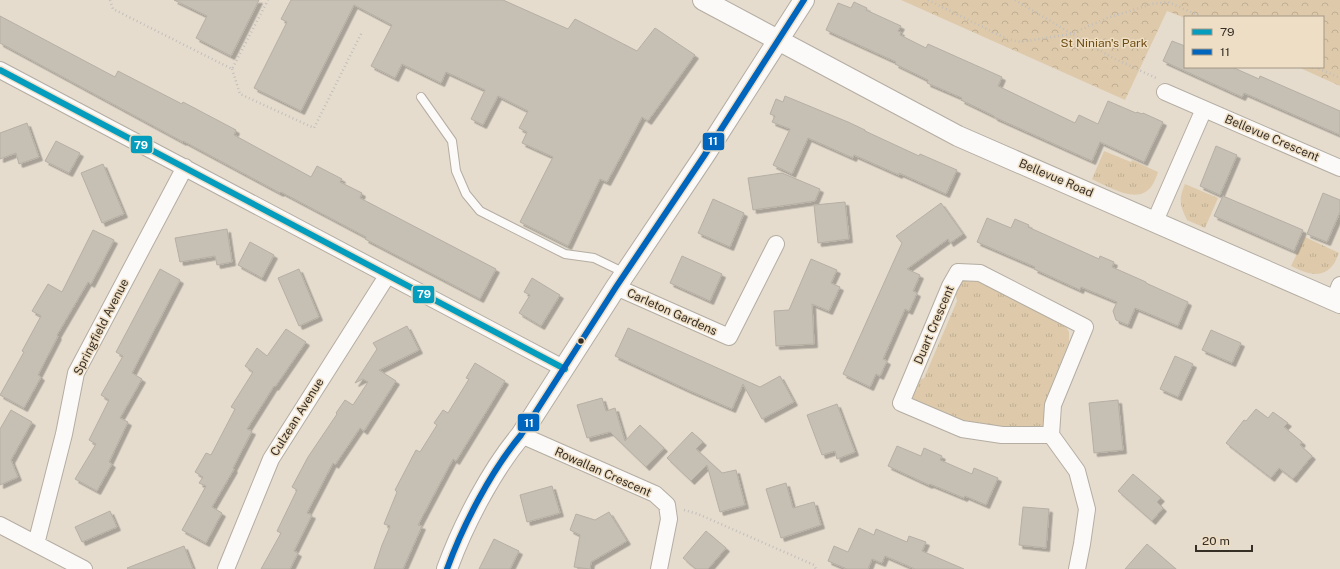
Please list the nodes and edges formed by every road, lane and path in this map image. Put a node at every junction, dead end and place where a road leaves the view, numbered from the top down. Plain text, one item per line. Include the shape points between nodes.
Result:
1 (110, 0) edge
2 (268, 0) edge
3 (703, 0) edge
4 (804, 0) edge
5 (928, 0) edge
6 (1015, 0) edge
7 (1200, 16) edge
8 (362, 32) dead end
9 (1071, 34) junction
10 (778, 40) junction
11 (1317, 68) edge
12 (232, 69) junction
13 (0, 70) edge
14 (1340, 78) edge
15 (1165, 92) joint
16 (421, 97) dead end
17 (1204, 109) junction
18 (185, 167) junction
19 (1340, 168) edge
20 (1155, 221) junction
21 (776, 244) dead end
22 (387, 276) junction
23 (620, 280) junction
24 (1338, 296) edge
25 (565, 369) junction
26 (521, 435) junction
27 (1052, 435) junction
28 (667, 505) junction
29 (0, 525) edge
30 (36, 544) junction
31 (84, 569) edge
32 (226, 569) edge
33 (447, 569) edge
34 (659, 569) edge
35 (816, 569) edge
36 (1077, 569) edge

1 - 12 path via 113,9
2 - 12 path
3 - 10 street, Bellevue Road
4 - 10 street
5 - 9 path via 1007,39 1021,42
6 - 9 path
7 - 9 path via 1168,2 1152,4 1107,18
8 - 12 path via 314,128 240,94
9 - 15 path via 1157,79
10 - 20 street, Bellevue Road via 958,136
10 - 23 street
11 - 14 path
13 - 18 street
15 - 17 street, Bellevue Crescent
16 - 23 lane via 452,141 458,176 466,194 480,211 565,254 594,258
17 - 19 street, Bellevue Crescent
17 - 20 street
18 - 22 street
18 - 30 street, Springfield Avenue via 76,373 64,434
20 - 24 street, Bellevue Road
21 - 23 street, Carleton Gardens via 729,337
22 - 25 street
22 - 32 street, Culzean Avenue via 271,459
23 - 25 street
25 - 26 street
26 - 28 street, Rowallan Crescent via 655,494
26 - 33 street via 483,492 456,545
27 - 27 street, Duart Crescent via 1002,435 962,429 901,403 958,272 980,273 1085,327 1053,405
27 - 36 street via 1077,471 1087,509
28 - 34 street via 669,519
28 - 35 path via 698,514 814,565
29 - 30 street
30 - 31 street

